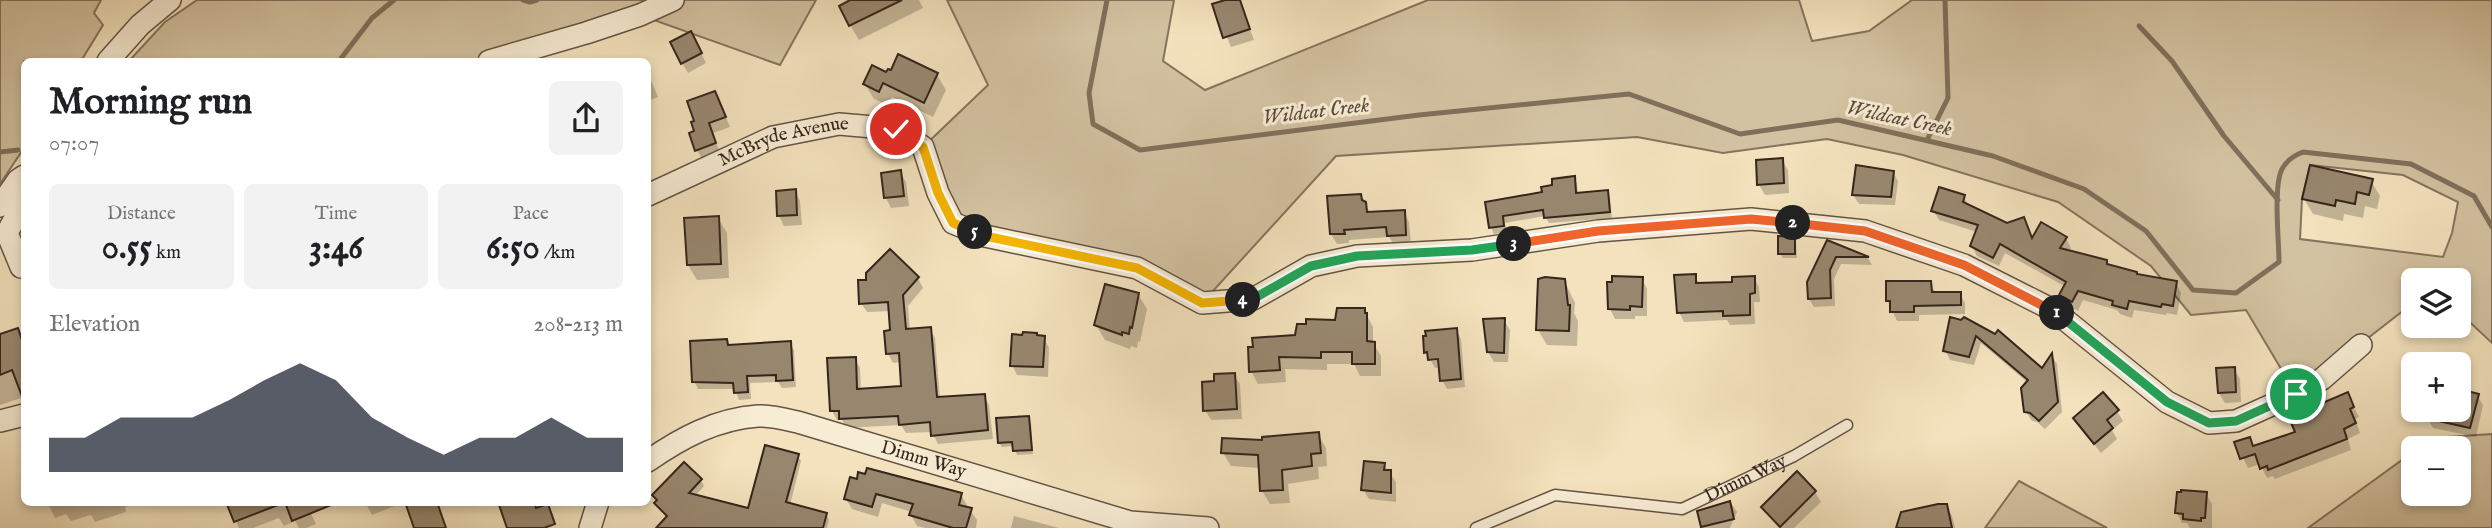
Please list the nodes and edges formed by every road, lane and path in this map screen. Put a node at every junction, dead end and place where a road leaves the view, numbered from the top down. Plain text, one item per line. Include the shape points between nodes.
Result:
1 (170, 0) edge
2 (673, 0) edge
3 (111, 58) edge
4 (499, 58) edge
5 (21, 178) edge
6 (651, 194) edge
7 (21, 205) edge
8 (0, 206) edge
9 (3, 229) edge
10 (15, 268) edge
11 (2361, 345) dead end
12 (21, 416) edge
13 (0, 421) edge
14 (1847, 425) dead end
15 (651, 459) edge
16 (597, 506) edge
17 (590, 528) edge
18 (1208, 528) edge
19 (1476, 528) edge

1 - 3 street
2 - 4 street via 640,15
5 - 8 street
6 - 11 street, McBryde Avenue via 773,138 839,124 896,129 923,147 953,223 985,236 1137,268 1202,303 1253,299 1311,266 1357,256 1472,250 1598,231 1751,219 1865,231 1964,265 2053,310 2167,402 2209,423 2236,421 2296,394 2322,379
7 - 9 street
9 - 10 street
12 - 13 street
14 - 19 lane, Dimm Way via 1794,456 1682,509 1555,495
15 - 18 street, Dimm Way via 719,423 760,416 802,423 1130,522
16 - 17 street

